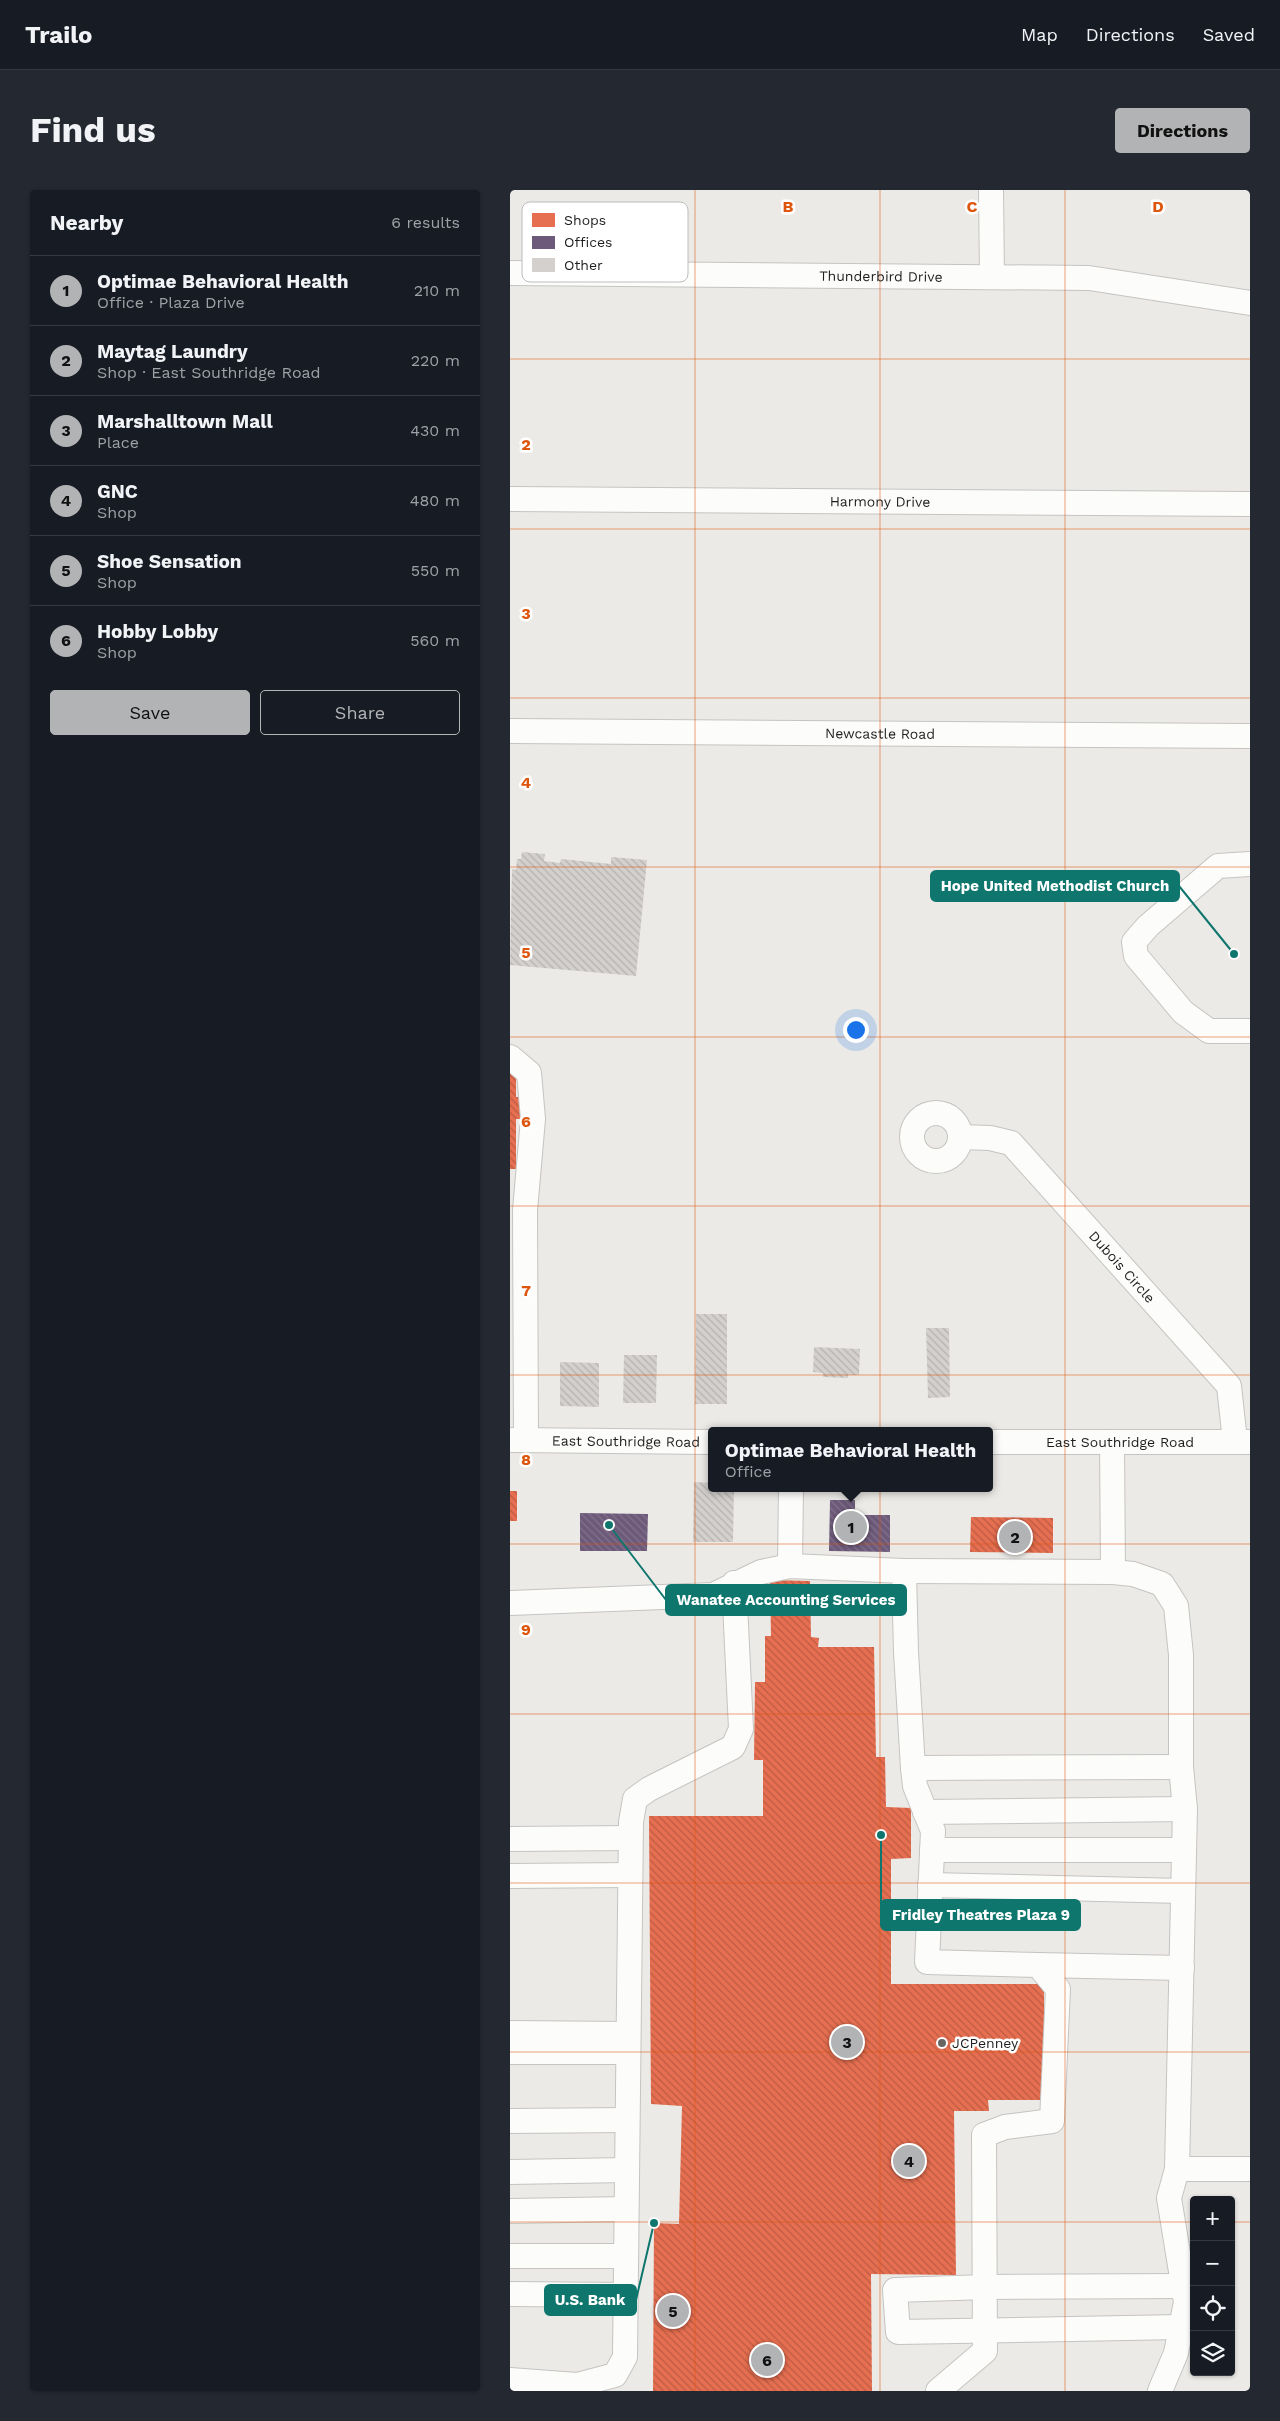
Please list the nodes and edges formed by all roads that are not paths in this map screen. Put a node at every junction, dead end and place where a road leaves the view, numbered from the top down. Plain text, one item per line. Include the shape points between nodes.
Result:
1 (991, 190) edge
2 (688, 274) edge
3 (992, 276) junction
4 (1250, 304) edge
5 (510, 499) edge
6 (1250, 504) edge
7 (510, 731) edge
8 (1250, 736) edge
9 (1250, 864) edge
10 (1250, 1031) edge
11 (510, 1057) edge
12 (960, 1137) dead end
13 (518, 1440) edge
14 (1243, 1441) edge
15 (708, 1442) edge
16 (993, 1442) edge
17 (1112, 1442) junction
18 (791, 1492) edge
19 (790, 1566) junction
20 (904, 1571) junction
21 (1114, 1572) junction
22 (734, 1583) junction
23 (510, 1603) edge
24 (1181, 1767) junction
25 (913, 1768) junction
26 (1185, 1808) junction
27 (925, 1812) junction
28 (630, 1838) junction
29 (510, 1839) edge
30 (932, 1850) junction
31 (1184, 1850) junction
32 (630, 1875) junction
33 (510, 1876) edge
34 (930, 1884) junction
35 (1183, 1891) junction
36 (1038, 1965) junction
37 (1182, 1968) junction
38 (510, 2033) edge
39 (628, 2043) junction
40 (510, 2052) edge
41 (627, 2120) junction
42 (510, 2121) edge
43 (1177, 2168) junction
44 (1250, 2168) edge
45 (627, 2170) junction
46 (510, 2172) edge
47 (626, 2209) junction
48 (510, 2211) edge
49 (510, 2256) edge
50 (626, 2256) junction
51 (1184, 2286) junction
52 (986, 2287) junction
53 (510, 2294) edge
54 (625, 2295) junction
55 (1181, 2327) junction
56 (985, 2330) junction
57 (510, 2380) edge
58 (615, 2383) edge
59 (938, 2391) edge
60 (1160, 2391) edge

1 - 3 street
2 - 3 street, Thunderbird Drive
3 - 4 street, Thunderbird Drive via 1088,278
5 - 6 street, Harmony Drive
7 - 8 street, Newcastle Road
9 - 10 street via 1218,866 1134,942 1136,956 1183,1012 1209,1031
11 - 13 street via 529,1073 532,1097
12 - 14 street, Dubois Circle via 990,1138 1011,1143 1229,1386
13 - 15 street, East Southridge Road
14 - 17 street, East Southridge Road
16 - 17 street, East Southridge Road
17 - 21 street
18 - 19 street
19 - 20 street
19 - 22 street via 761,1572
20 - 21 street
20 - 25 street
21 - 24 street via 1133,1574 1162,1584 1176,1606 1181,1655
22 - 23 street via 713,1594 699,1596
22 - 28 street via 741,1729 733,1747 635,1798
24 - 25 street
24 - 26 street
25 - 27 street via 915,1786
26 - 27 street
26 - 31 street
27 - 30 street via 933,1831
28 - 29 street
28 - 32 street
30 - 31 street
30 - 34 street
31 - 35 street
32 - 33 street
32 - 39 street
34 - 35 street
34 - 36 street via 927,1962
35 - 37 street
36 - 37 street
36 - 52 street via 1058,1989 1052,2121 1005,2127 984,2135
37 - 43 street
38 - 39 street
39 - 40 street
39 - 41 street
41 - 42 street
41 - 45 street
43 - 44 street
43 - 51 street via 1169,2198
45 - 46 street
45 - 47 street
47 - 48 street
47 - 50 street
49 - 50 street
50 - 54 street
51 - 52 street
51 - 55 street via 1186,2302
52 - 56 street
52 - 56 street via 895,2290 898,2332
53 - 54 street
54 - 58 street via 625,2357
55 - 56 street
55 - 60 street via 1176,2353
56 - 59 street via 985,2351
57 - 58 street via 577,2385

